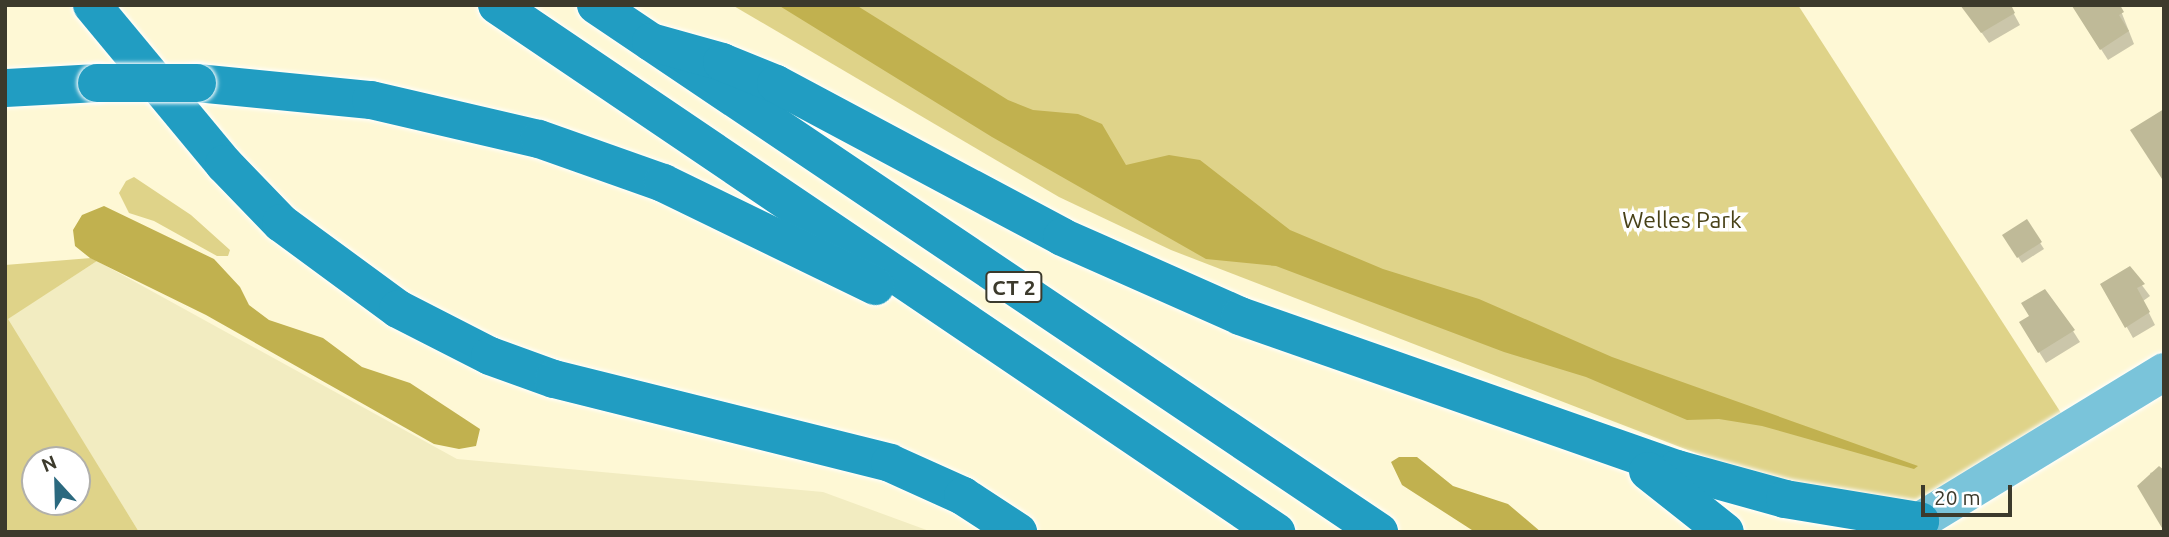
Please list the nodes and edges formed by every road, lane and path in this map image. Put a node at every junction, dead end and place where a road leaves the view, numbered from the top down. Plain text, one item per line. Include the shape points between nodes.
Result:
1 (92, 5) edge
2 (497, 5) edge
3 (596, 5) edge
4 (650, 42) junction
5 (5, 88) edge
6 (1006, 349) junction
7 (2164, 372) edge
8 (1623, 453) junction
9 (1911, 526) edge
10 (1018, 532) edge
11 (1276, 532) edge
12 (1379, 532) edge
13 (1725, 532) edge

1 - 10 highway via 248,190 303,242 398,309 490,356 543,376 890,463 962,496
2 - 6 highway, CT 2
3 - 4 highway, CT 2
4 - 8 highway via 715,59 776,84 1062,237 1188,295
4 - 12 highway, CT 2
5 - 6 highway, bridge via 97,83 272,87 382,102 487,125 589,155 730,212
6 - 11 highway, CT 2
7 - 9 main road
8 - 9 highway via 1786,499
8 - 13 highway

